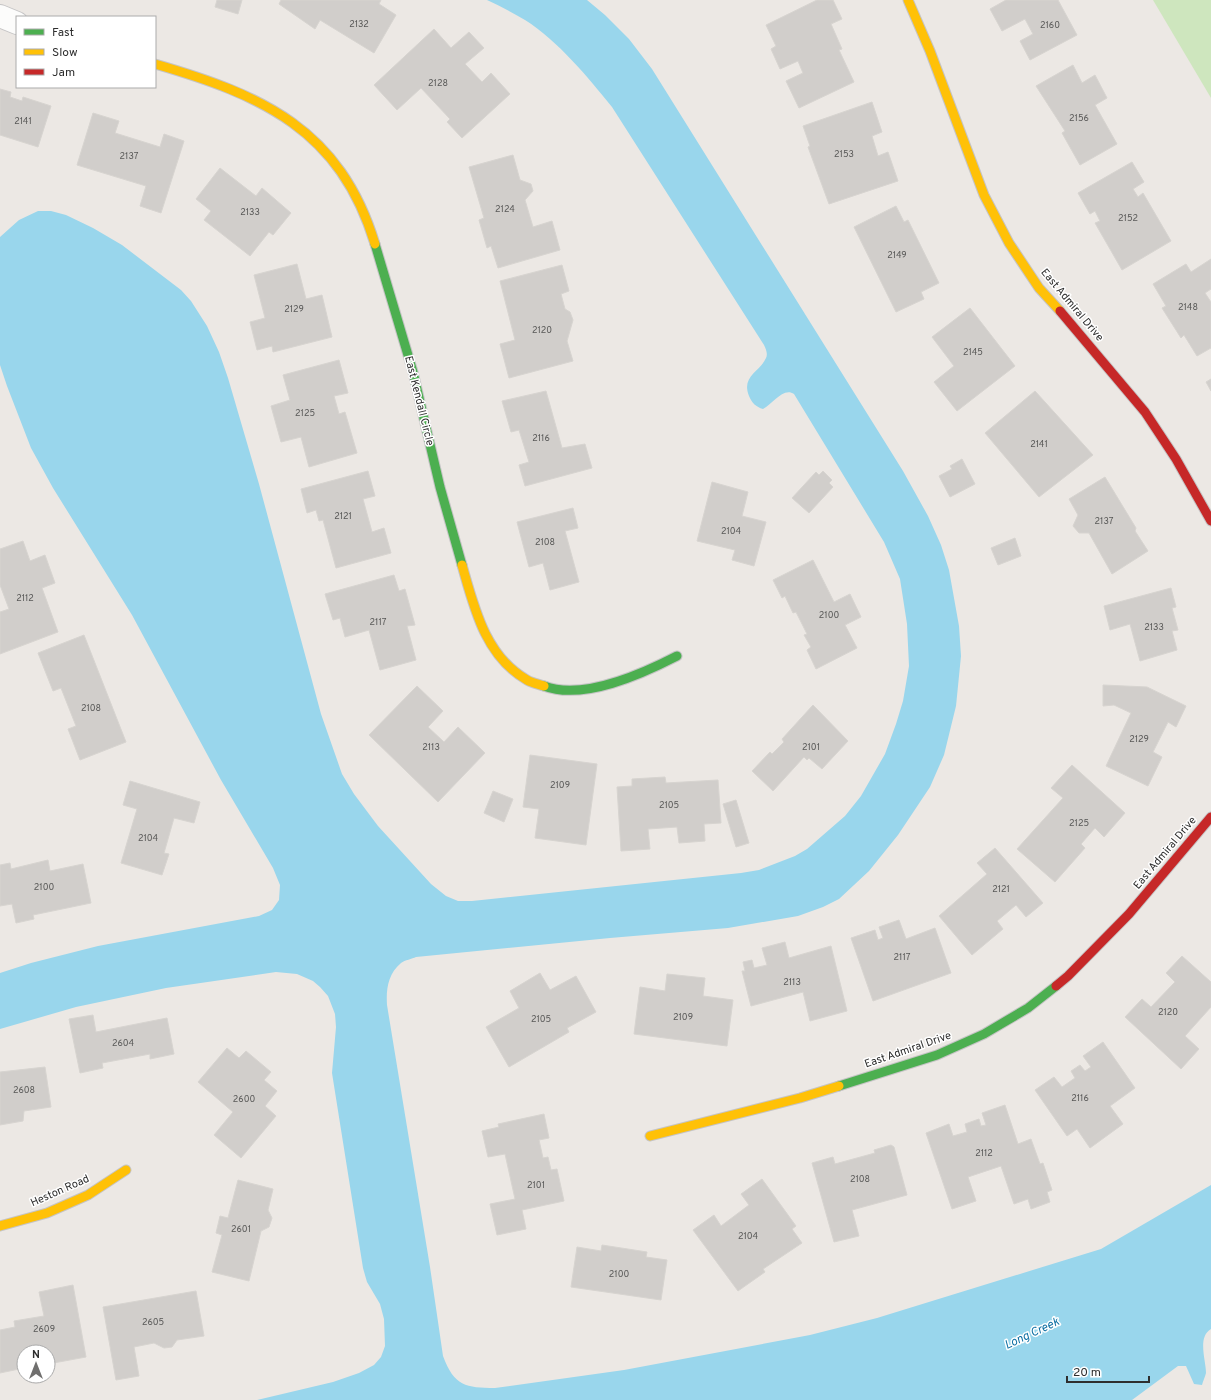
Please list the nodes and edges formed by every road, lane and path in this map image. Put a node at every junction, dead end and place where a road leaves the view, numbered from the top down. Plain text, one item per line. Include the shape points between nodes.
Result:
1 (908, 0) edge
2 (0, 16) edge
3 (16, 23) edge
4 (156, 64) edge
5 (1211, 521) edge
6 (677, 656) dead end
7 (1211, 817) edge
8 (650, 1136) dead end
9 (126, 1170) dead end
10 (0, 1226) edge

1 - 5 street, East Admiral Drive via 984,195 1009,243 1039,288 1145,412 1176,459
2 - 3 street
4 - 6 street, East Kendall Circle via 247,95 274,108 304,130 331,158 352,189 368,223 412,370 444,502 482,628 492,650 509,668 525,679 543,687 562,691 622,681
7 - 8 street, East Admiral Drive via 1129,914 1068,976 1028,1008 984,1034 937,1055 800,1098
9 - 10 street, Heston Road via 88,1195 47,1213

